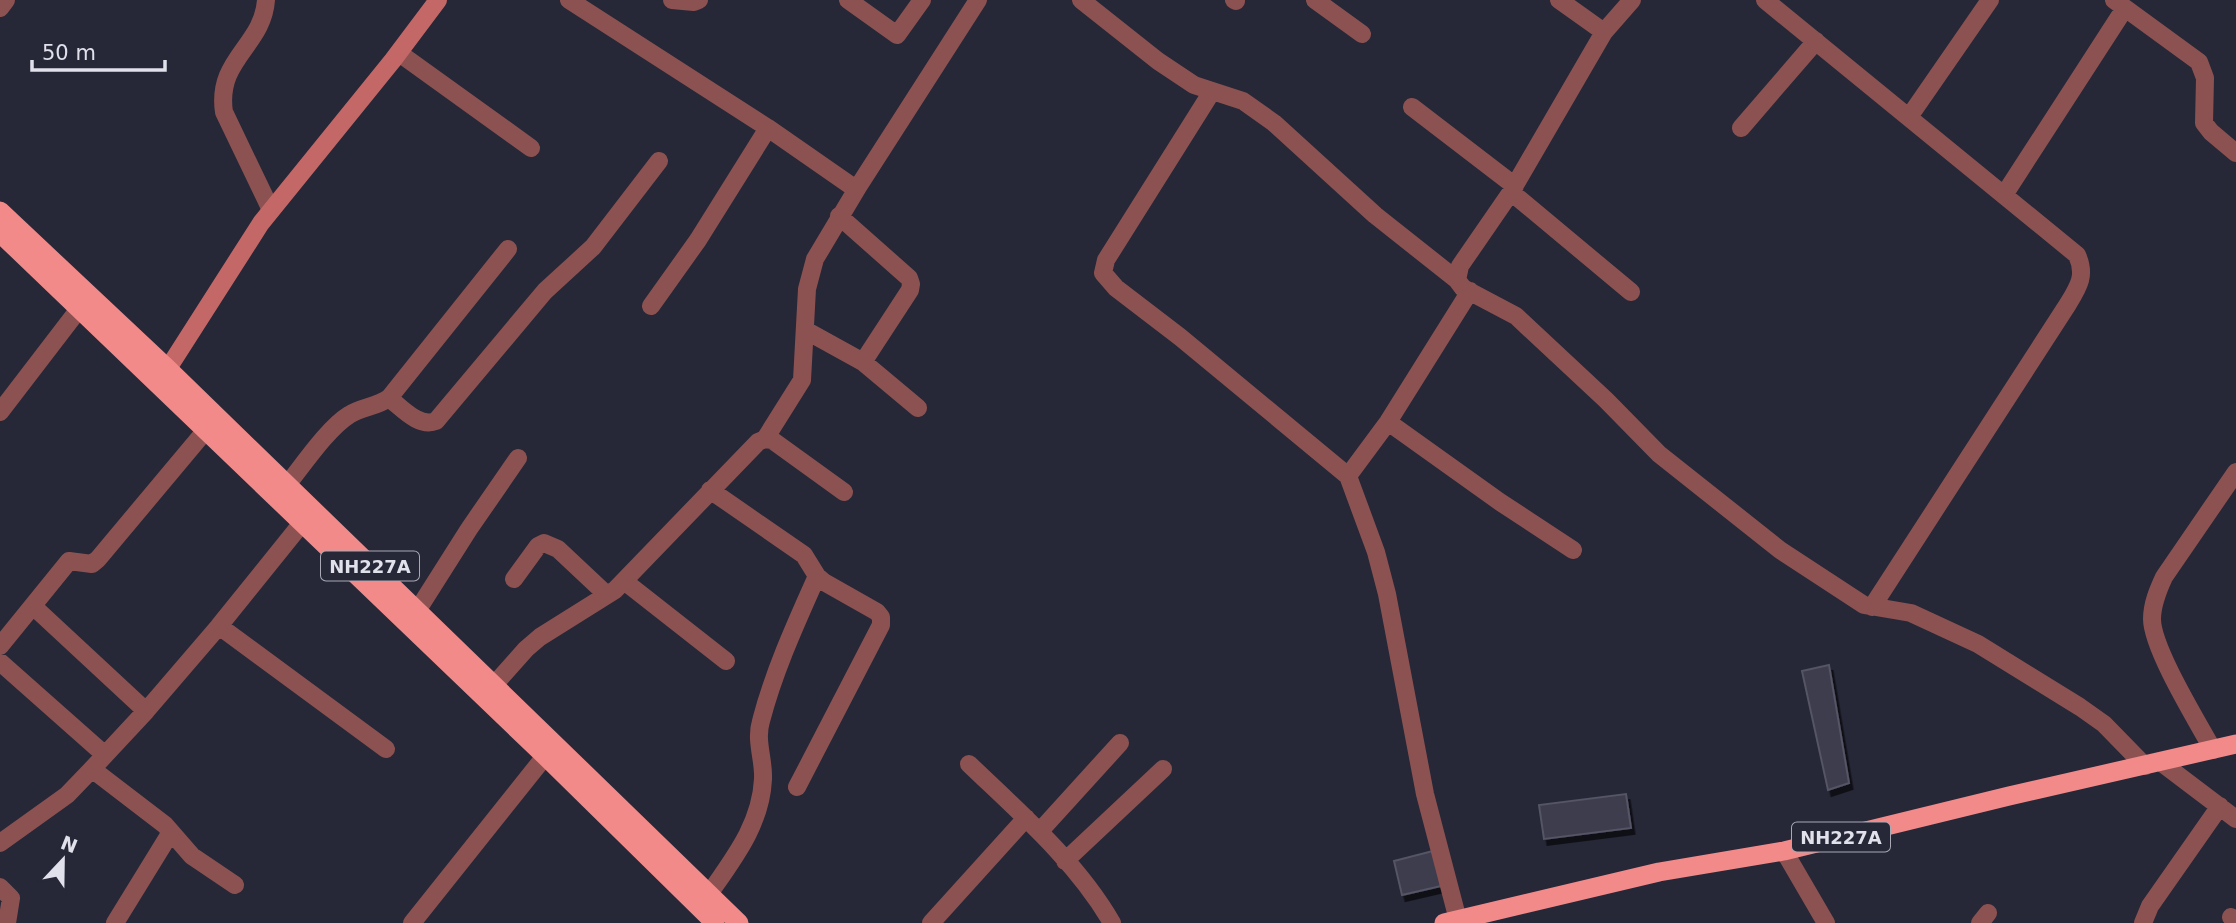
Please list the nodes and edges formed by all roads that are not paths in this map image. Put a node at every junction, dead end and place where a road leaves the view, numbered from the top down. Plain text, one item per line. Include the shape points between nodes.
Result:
1 (6, 0) edge
2 (266, 0) edge
3 (438, 0) edge
4 (569, 0) edge
5 (671, 0) edge
6 (699, 0) edge
7 (848, 0) edge
8 (922, 0) edge
9 (978, 0) edge
10 (1081, 0) edge
11 (1315, 0) edge
12 (1559, 0) edge
13 (1765, 0) edge
14 (1990, 0) edge
15 (1623, 3) edge
16 (2119, 4) edge
17 (1786, 7) edge
18 (0, 8) edge
19 (1604, 32) junction
20 (1363, 34) dead end
21 (1816, 41) junction
22 (399, 53) junction
23 (1211, 93) junction
24 (1412, 107) dead end
25 (1909, 117) junction
26 (768, 128) junction
27 (1741, 128) dead end
28 (531, 148) dead end
29 (2236, 153) edge
30 (659, 161) dead end
31 (858, 187) junction
32 (1513, 189) junction
33 (2004, 195) junction
34 (271, 210) junction
35 (0, 211) edge
36 (839, 216) junction
37 (0, 233) edge
38 (508, 249) dead end
39 (1464, 285) junction
40 (1631, 292) dead end
41 (651, 306) dead end
42 (79, 309) junction
43 (806, 330) junction
44 (863, 362) junction
45 (163, 376) junction
46 (389, 398) junction
47 (918, 408) dead end
48 (0, 412) edge
49 (1388, 422) junction
50 (206, 430) junction
51 (765, 439) junction
52 (518, 458) dead end
53 (2236, 472) edge
54 (1348, 476) junction
55 (287, 485) junction
56 (710, 490) junction
57 (844, 492) dead end
58 (302, 523) junction
59 (1573, 550) dead end
60 (817, 576) junction
61 (514, 579) dead end
62 (624, 581) junction
63 (607, 595) junction
64 (34, 607) junction
65 (1872, 607) junction
66 (417, 611) junction
67 (219, 626) junction
68 (4, 634) edge
69 (726, 661) dead end
70 (0, 662) edge
71 (494, 685) junction
72 (146, 711) junction
73 (1120, 743) dead end
74 (2236, 744) edge
75 (386, 749) dead end
76 (551, 750) junction
77 (2213, 750) junction
78 (99, 762) junction
79 (969, 764) dead end
80 (2154, 764) junction
81 (1163, 769) dead end
82 (797, 787) dead end
83 (2220, 806) junction
84 (1026, 818) junction
85 (2236, 819) edge
86 (1040, 831) junction
87 (171, 832) junction
88 (0, 843) edge
89 (1784, 851) junction
90 (1065, 861) junction
91 (235, 885) dead end
92 (0, 887) edge
93 (709, 894) junction
94 (1451, 921) edge
95 (7, 923) edge
96 (115, 923) edge
97 (412, 923) edge
98 (715, 923) edge
99 (739, 923) edge
100 (931, 923) edge
101 (1112, 923) edge
102 (1826, 923) edge
103 (2143, 923) edge

1 - 18 street
2 - 34 street via 264,17 231,68 221,97
3 - 22 main road
4 - 26 street
5 - 6 street
7 - 8 street via 897,34
9 - 31 street
10 - 23 street via 1158,61
11 - 20 street
12 - 19 street
13 - 17 street
14 - 25 street
15 - 19 street
16 - 29 street via 2199,62 2205,78 2204,123
16 - 33 street
17 - 21 street
19 - 32 street
21 - 25 street
21 - 27 street
22 - 28 street
22 - 34 main road
23 - 39 street via 1243,101 1274,123 1375,215
23 - 54 street via 1106,260 1103,273
24 - 32 street
25 - 33 street
26 - 31 street
26 - 41 street
30 - 46 street via 593,247 545,290 436,421 421,422
31 - 36 street
32 - 39 street via 1460,266
32 - 40 street
33 - 65 street via 2077,255 2082,281
34 - 45 main road
35 - 45 highway, NH227A
36 - 43 street via 810,275
36 - 44 street via 911,284
37 - 42 highway, NH227A
38 - 46 street
39 - 49 street
39 - 65 street via 1516,316 1639,436 1705,493 1829,584
42 - 45 highway, NH227A
42 - 48 street
43 - 44 street
43 - 51 street via 802,380
44 - 47 street
45 - 50 highway, NH227A
45 - 55 highway, NH227A
46 - 55 street via 339,422
49 - 54 street
49 - 59 street
50 - 58 highway, NH227A
50 - 64 street via 98,559 92,564 69,561
51 - 56 street
51 - 57 street
52 - 66 street
53 - 77 street via 2164,577 2152,617 2154,638
54 - 94 street via 1387,594
55 - 66 highway, NH227A
56 - 60 street via 804,555
56 - 62 street
58 - 67 street
58 - 76 highway, NH227A
60 - 82 street via 877,612 881,625
60 - 93 street via 760,721 763,780 753,824
61 - 63 street via 544,543 558,549
62 - 63 street
62 - 69 street
63 - 71 street via 540,637
64 - 68 street
64 - 72 street
65 - 80 street via 1911,613 1978,645 2080,707
66 - 71 highway, NH227A
67 - 72 street
67 - 75 street
70 - 78 street
71 - 76 highway, NH227A
72 - 78 street
73 - 86 street
74 - 77 highway, NH227A
76 - 93 highway, NH227A
76 - 97 street
76 - 98 highway, NH227A
77 - 80 highway, NH227A
78 - 87 street
78 - 88 street via 67,795
79 - 84 street
80 - 83 street
80 - 89 highway, NH227A
81 - 90 street
83 - 85 street
83 - 103 street
84 - 86 street
84 - 100 street
86 - 90 street
87 - 91 street via 192,856
87 - 96 street
89 - 94 highway, NH227A via 1659,872
89 - 102 street
90 - 101 street
92 - 95 street via 11,898
93 - 99 highway, NH227A

